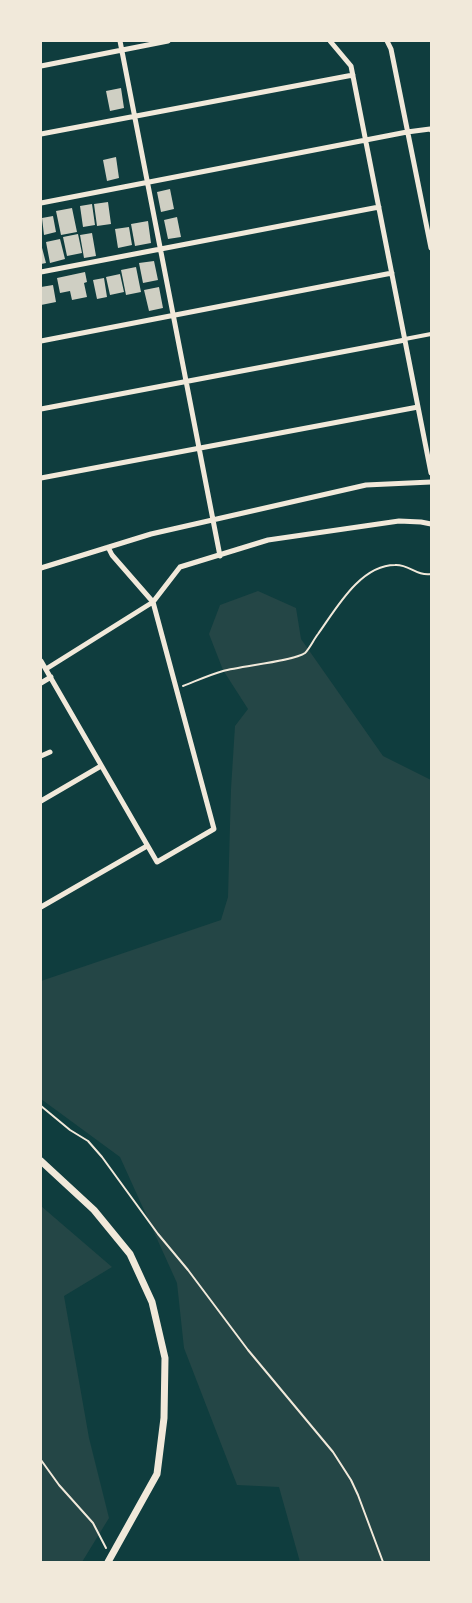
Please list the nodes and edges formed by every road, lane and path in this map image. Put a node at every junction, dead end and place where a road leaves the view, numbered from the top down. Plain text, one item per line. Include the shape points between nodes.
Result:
1 (120, 41) edge
2 (168, 41) edge
3 (330, 41) edge
4 (387, 41) edge
5 (122, 50) junction
6 (41, 66) edge
7 (353, 75) junction
8 (135, 116) junction
9 (431, 130) edge
10 (408, 132) junction
11 (41, 134) edge
12 (366, 140) junction
13 (148, 183) junction
14 (41, 203) edge
15 (379, 206) junction
16 (431, 248) edge
17 (161, 249) junction
18 (41, 272) edge
19 (392, 273) junction
20 (173, 315) junction
21 (431, 334) edge
22 (405, 340) junction
23 (41, 341) edge
24 (186, 382) junction
25 (418, 407) junction
26 (41, 409) edge
27 (199, 448) junction
28 (431, 473) edge
29 (41, 478) edge
30 (431, 482) edge
31 (213, 520) junction
32 (431, 524) edge
33 (108, 547) junction
34 (220, 556) junction
35 (41, 568) edge
36 (431, 574) edge
37 (153, 602) junction
38 (41, 661) edge
39 (46, 669) junction
40 (51, 678) junction
41 (41, 683) edge
42 (176, 689) junction
43 (50, 752) dead end
44 (41, 756) edge
45 (102, 766) junction
46 (41, 801) edge
47 (147, 846) junction
48 (41, 907) edge
49 (41, 1106) edge
50 (41, 1161) edge
51 (41, 1460) edge
52 (110, 1559) edge
53 (383, 1562) edge

1 - 5 street
2 - 5 street
3 - 7 street via 352,66
4 - 10 street
5 - 6 street
5 - 8 street
7 - 8 street
7 - 12 street
8 - 11 street
8 - 13 street
9 - 10 street
10 - 12 street
10 - 16 street
12 - 13 street
12 - 15 street
13 - 14 street
13 - 17 street
15 - 17 street
15 - 19 street
17 - 18 street
17 - 20 street
19 - 20 street
19 - 22 street
20 - 23 street
20 - 24 street
21 - 22 street
22 - 24 street
22 - 25 street
24 - 26 street
24 - 27 street
25 - 27 street
25 - 28 street
27 - 29 street
27 - 31 street
30 - 31 street via 366,486
31 - 33 street
31 - 34 street
32 - 34 street via 399,521 268,540
33 - 35 street
33 - 37 street
34 - 37 street via 180,567
36 - 42 path via 423,575 395,565 376,568 345,596 304,653 224,670
37 - 39 street
37 - 42 street
38 - 39 street
39 - 40 street
40 - 41 street
40 - 45 street
42 - 47 street via 214,829 157,862
43 - 44 street
45 - 46 street
45 - 47 street
47 - 48 street
49 - 53 path via 88,1141 102,1157 248,1350 333,1452 358,1495
50 - 52 street via 94,1210 130,1254 152,1302 165,1358 164,1418 157,1474
51 - 52 path via 93,1523

